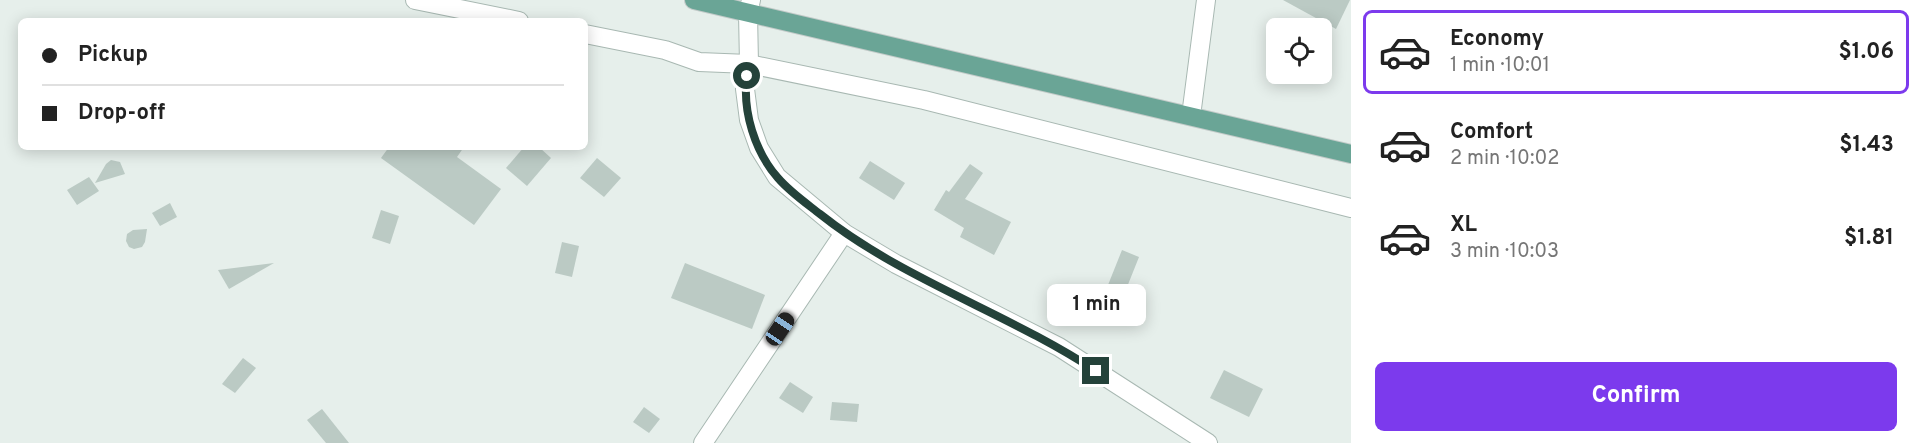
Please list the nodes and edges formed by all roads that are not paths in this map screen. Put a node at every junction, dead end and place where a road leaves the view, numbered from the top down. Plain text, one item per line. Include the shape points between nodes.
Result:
1 (415, 0) edge
2 (694, 0) edge
3 (1206, 0) edge
4 (750, 7) edge
5 (504, 18) edge
6 (588, 35) edge
7 (749, 64) junction
8 (1191, 116) junction
9 (1351, 154) edge
10 (1351, 208) edge
11 (844, 233) junction
12 (703, 443) edge
13 (1208, 443) edge

1 - 5 street
2 - 4 main road
3 - 8 street
4 - 7 street
4 - 8 main road
6 - 7 street via 665,50 699,62
7 - 10 street via 924,100
7 - 11 street via 745,89 749,120 759,148 777,177
8 - 9 main road
11 - 12 street
11 - 13 street via 896,264 1059,347

